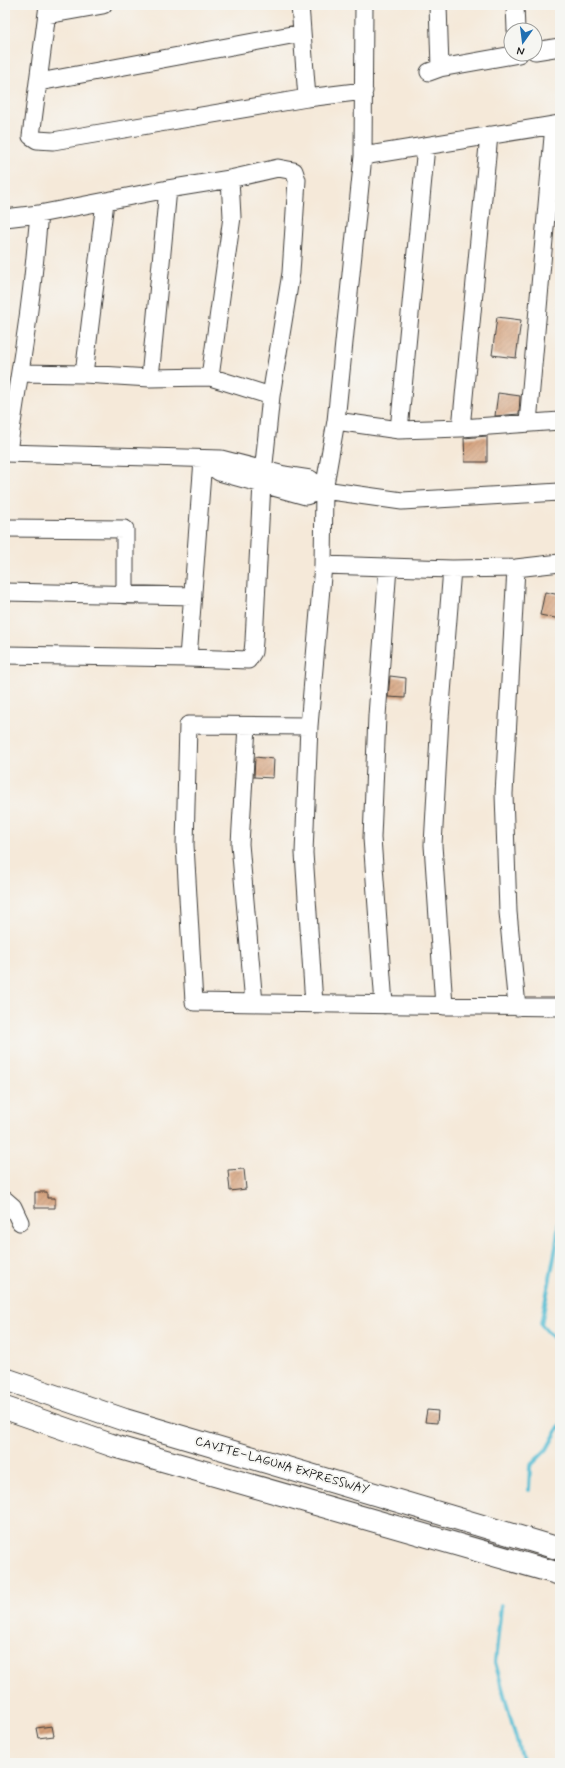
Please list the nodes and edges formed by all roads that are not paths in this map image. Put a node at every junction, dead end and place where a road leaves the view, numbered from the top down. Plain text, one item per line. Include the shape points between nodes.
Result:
1 (103, 5) edge
2 (300, 5) edge
3 (364, 5) edge
4 (438, 5) edge
5 (515, 5) edge
6 (48, 10) edge
7 (516, 22) edge
8 (302, 33) junction
9 (560, 47) edge
10 (543, 50) edge
11 (503, 57) edge
12 (39, 82) junction
13 (364, 91) junction
14 (307, 98) junction
15 (557, 124) edge
16 (490, 135) junction
17 (426, 146) junction
18 (363, 156) junction
19 (230, 179) junction
20 (168, 189) junction
21 (105, 202) junction
22 (39, 214) junction
23 (5, 218) edge
24 (20, 373) junction
25 (84, 374) junction
26 (210, 377) junction
27 (150, 378) junction
28 (271, 396) junction
29 (9, 408) edge
30 (336, 421) junction
31 (560, 421) edge
32 (528, 423) junction
33 (461, 428) junction
34 (399, 430) junction
35 (7, 453) edge
36 (203, 460) junction
37 (263, 476) junction
38 (324, 490) junction
39 (560, 492) edge
40 (5, 528) edge
41 (560, 563) edge
42 (323, 565) junction
43 (388, 567) junction
44 (516, 568) junction
45 (452, 569) junction
46 (5, 592) edge
47 (125, 595) junction
48 (192, 596) junction
49 (5, 656) edge
50 (188, 658) junction
51 (247, 726) junction
52 (309, 726) junction
53 (254, 1003) junction
54 (314, 1004) junction
55 (384, 1005) junction
56 (444, 1006) junction
57 (517, 1007) junction
58 (560, 1007) edge
59 (5, 1200) edge
60 (20, 1222) dead end
61 (5, 1379) edge
62 (5, 1408) edge
63 (560, 1548) edge
64 (560, 1574) edge

1 - 6 street
2 - 8 street
3 - 13 street
4 - 11 street via 434,70
5 - 7 street
6 - 12 street
8 - 12 street
8 - 14 street
9 - 10 street
12 - 14 street via 31,136 37,140 53,141
13 - 14 street
13 - 18 street
15 - 16 street
15 - 32 street
16 - 17 street
16 - 33 street
17 - 18 street
17 - 34 street
18 - 30 street
19 - 20 street
19 - 26 street via 232,217
19 - 28 street via 278,168 294,171 297,180 291,273
20 - 21 street
20 - 27 street
21 - 22 street
21 - 25 street
22 - 23 street
22 - 24 street via 31,301
24 - 25 street
24 - 29 street
25 - 27 street
26 - 27 street
26 - 28 street
28 - 37 street
29 - 35 street
30 - 34 street
30 - 38 street
31 - 32 street
32 - 33 street
33 - 34 street
35 - 36 street
36 - 37 street via 221,460
36 - 48 street
37 - 38 street via 310,479
37 - 50 street via 253,652 248,660
38 - 39 street via 402,501
38 - 42 street
40 - 47 street via 125,529
41 - 44 street
42 - 43 street
42 - 52 street
43 - 45 street
43 - 55 street via 377,716 372,838
44 - 45 street
44 - 57 street via 504,794 508,912
45 - 56 street via 433,845
46 - 47 street
47 - 48 street
48 - 50 street
49 - 50 street
51 - 52 street
51 - 53 street via 240,844
51 - 53 street via 188,725 185,845 194,1002
52 - 54 street via 304,853
53 - 54 street
54 - 55 street
55 - 56 street
56 - 57 street
57 - 58 street
59 - 60 street via 13,1207
61 - 63 highway, CAVITE–LAGUNA EXPRESSWAY via 125,1420
62 - 64 highway via 117,1447

